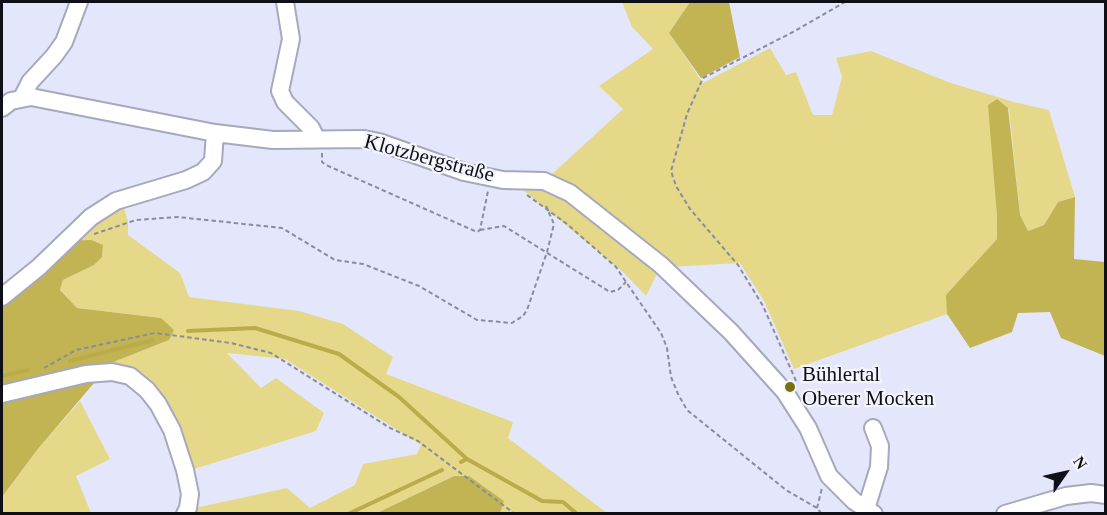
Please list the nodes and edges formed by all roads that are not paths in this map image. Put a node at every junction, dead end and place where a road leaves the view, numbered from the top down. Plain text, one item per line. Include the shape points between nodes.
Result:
1 (79, 2) edge
2 (285, 2) edge
3 (22, 98) junction
4 (2, 108) edge
5 (215, 133) junction
6 (319, 138) junction
7 (2, 297) edge
8 (2, 394) edge
9 (873, 428) dead end
10 (1106, 495) edge
11 (870, 511) edge
12 (185, 513) edge
13 (1005, 513) edge

1 - 3 street via 64,42 30,82
2 - 6 street via 291,39 280,91 285,102
3 - 4 street
3 - 5 street, Klotzbergstraße
5 - 6 street, Klotzbergstraße via 273,140
5 - 7 street via 213,161 203,172 116,201 91,217
6 - 11 street, Klotzbergstraße via 379,142 464,172 497,179 544,181 570,193 661,265 731,332 772,377 808,428 829,476
8 - 12 street via 86,374 112,372 130,376 158,404 172,430 190,494
9 - 11 street via 880,446
10 - 13 street via 1066,496

